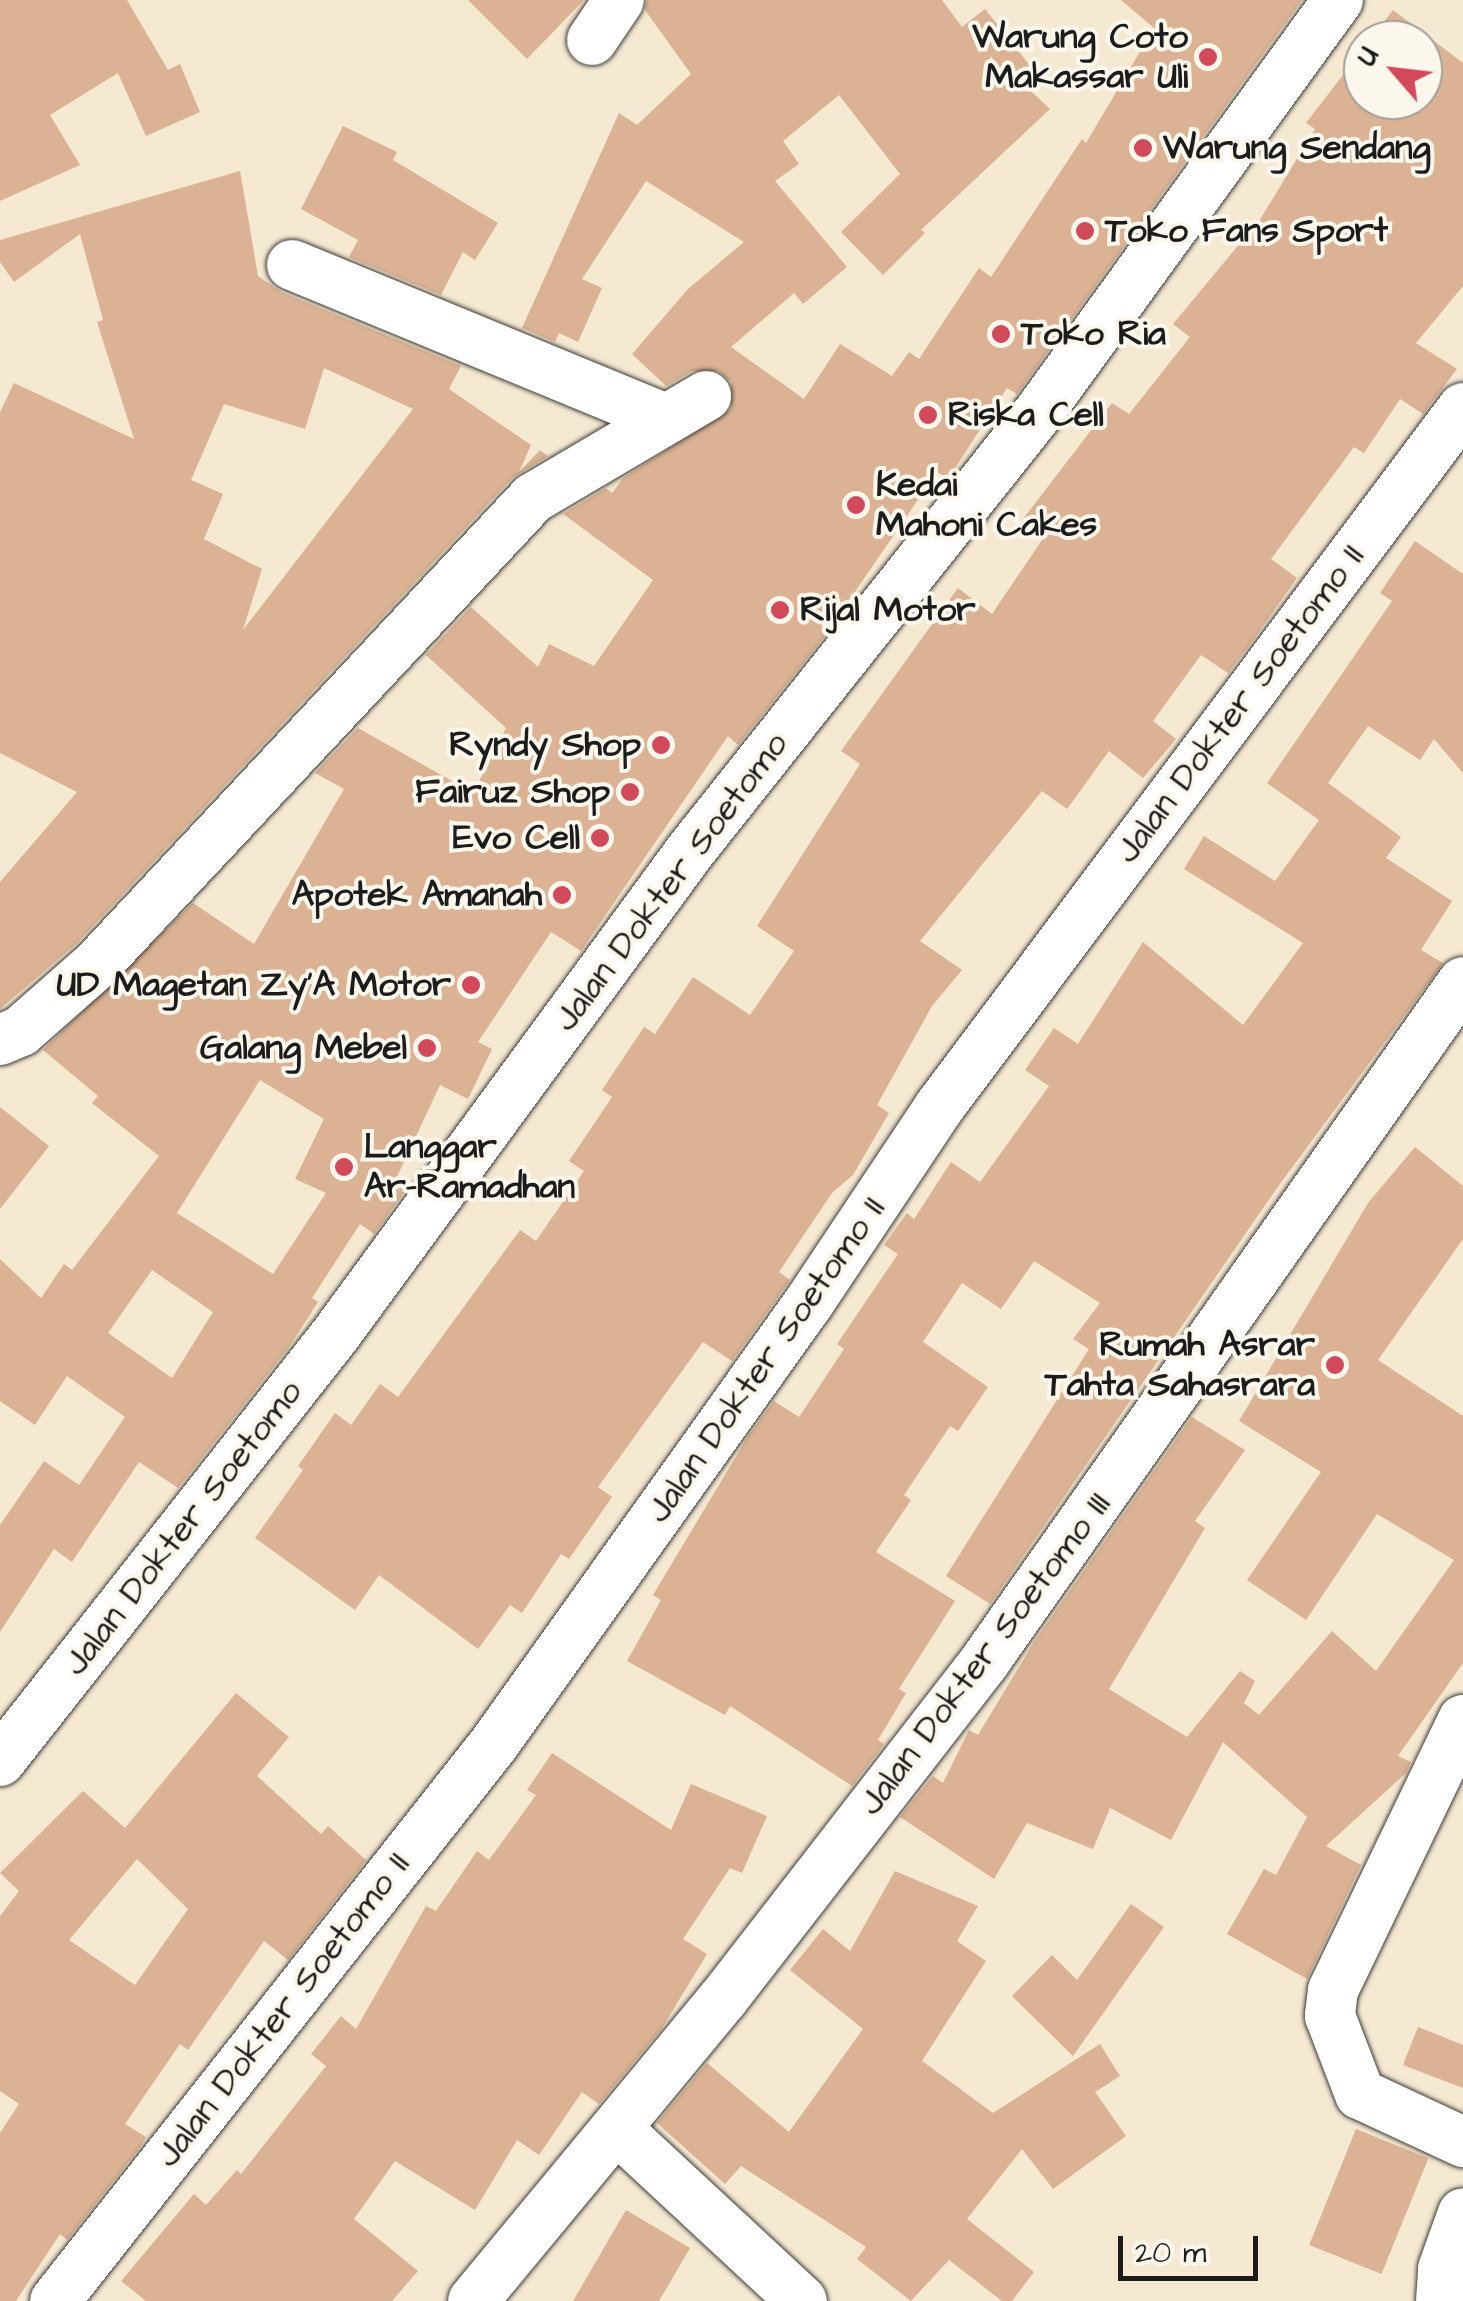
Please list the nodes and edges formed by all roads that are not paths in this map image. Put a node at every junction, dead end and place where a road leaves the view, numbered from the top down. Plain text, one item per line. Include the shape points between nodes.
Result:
1 (1338, 0) edge
2 (292, 265) dead end
3 (1463, 408) edge
4 (1463, 982) edge
5 (0, 1040) edge
6 (1463, 1720) edge
7 (0, 1761) edge
8 (618, 2130) junction
9 (1463, 2142) edge
10 (1463, 2213) edge
11 (55, 2301) edge
12 (474, 2301) edge
13 (802, 2301) edge
14 (1442, 2301) edge

1 - 7 street, Jalan Dokter Soetomo via 1040,412 691,850 336,1334
2 - 5 street via 686,408 533,498 97,964 21,1032
3 - 11 street, Jalan Dokter Soetomo II via 940,1106 808,1304 494,1744
4 - 8 street, Jalan Dokter Soetomo III via 985,1661
6 - 9 street via 1334,1990 1330,2016 1360,2094
8 - 12 street, Jalan Dokter Soetomo III
8 - 13 street
10 - 14 street via 1443,2268

